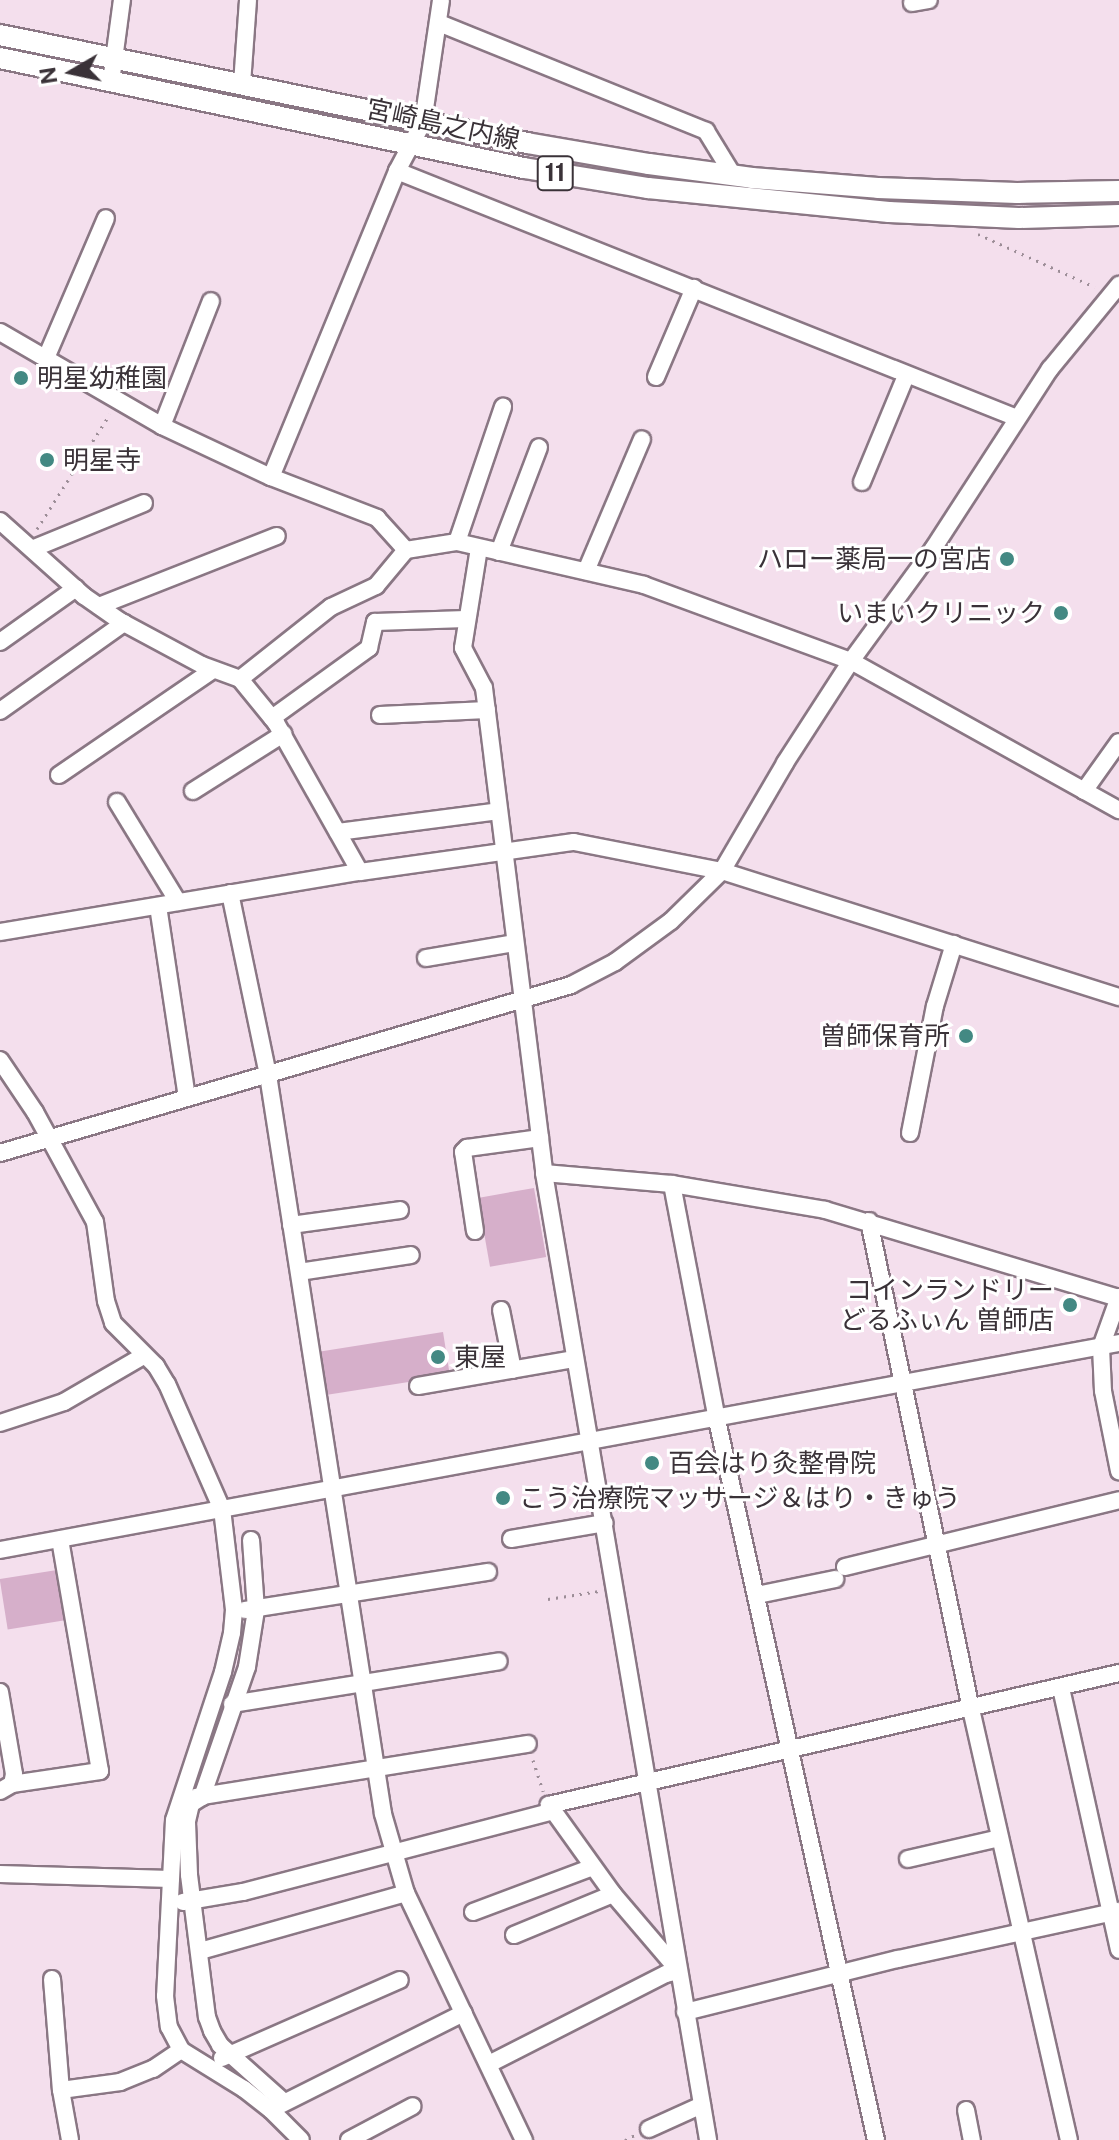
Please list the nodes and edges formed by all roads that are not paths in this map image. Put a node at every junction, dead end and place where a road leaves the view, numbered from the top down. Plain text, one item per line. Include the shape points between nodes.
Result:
1 (122, 0) edge
2 (248, 0) edge
3 (441, 0) edge
4 (929, 0) edge
5 (912, 3) dead end
6 (439, 23) junction
7 (0, 35) edge
8 (0, 58) edge
9 (114, 59) junction
10 (111, 82) junction
11 (242, 84) junction
12 (423, 122) junction
13 (409, 144) junction
14 (397, 171) junction
15 (733, 175) junction
16 (1119, 191) edge
17 (1119, 215) edge
18 (106, 218) dead end
19 (694, 288) junction
20 (1114, 290) edge
21 (211, 301) dead end
22 (0, 332) edge
23 (46, 358) junction
24 (906, 376) junction
25 (656, 377) dead end
26 (503, 407) dead end
27 (1017, 418) junction
28 (162, 426) junction
29 (642, 439) dead end
30 (539, 447) dead end
31 (271, 477) junction
32 (862, 482) dead end
33 (144, 503) dead end
34 (0, 521) edge
35 (277, 536) dead end
36 (7, 537) edge
37 (457, 542) junction
38 (30, 547) junction
39 (479, 548) junction
40 (406, 550) junction
41 (499, 552) junction
42 (586, 571) junction
43 (76, 588) junction
44 (99, 606) junction
45 (466, 619) junction
46 (124, 623) junction
47 (0, 642) edge
48 (851, 661) junction
49 (213, 670) junction
50 (240, 679) junction
51 (487, 710) junction
52 (0, 711) edge
53 (380, 715) dead end
54 (272, 718) junction
55 (283, 734) junction
56 (1119, 742) edge
57 (59, 775) dead end
58 (193, 791) dead end
59 (1084, 791) junction
60 (117, 802) dead end
61 (1119, 810) edge
62 (499, 811) junction
63 (338, 832) junction
64 (505, 854) junction
65 (722, 871) junction
66 (360, 872) junction
67 (230, 893) junction
68 (178, 902) junction
69 (158, 906) junction
70 (0, 932) edge
71 (515, 943) junction
72 (954, 944) junction
73 (426, 958) dead end
74 (1119, 997) edge
75 (522, 1001) junction
76 (0, 1060) edge
77 (268, 1075) junction
78 (187, 1098) junction
79 (910, 1133) dead end
80 (49, 1138) junction
81 (540, 1138) junction
82 (0, 1153) edge
83 (544, 1173) junction
84 (672, 1184) junction
85 (400, 1210) dead end
86 (869, 1221) junction
87 (291, 1225) junction
88 (475, 1231) dead end
89 (411, 1255) dead end
90 (299, 1272) junction
91 (1119, 1298) edge
92 (501, 1310) dead end
93 (1119, 1343) edge
94 (1101, 1347) junction
95 (143, 1356) junction
96 (575, 1359) junction
97 (513, 1370) junction
98 (901, 1385) junction
99 (418, 1386) dead end
100 (717, 1420) junction
101 (0, 1423) edge
102 (591, 1441) junction
103 (1119, 1471) edge
104 (332, 1490) junction
105 (1119, 1500) edge
106 (222, 1509) junction
107 (605, 1523) junction
108 (60, 1539) junction
109 (511, 1539) dead end
110 (251, 1540) dead end
111 (938, 1545) junction
112 (0, 1550) edge
113 (488, 1572) dead end
114 (349, 1594) junction
115 (757, 1595) junction
116 (234, 1610) junction
117 (256, 1610) junction
118 (499, 1661) dead end
119 (1119, 1673) edge
120 (363, 1684) junction
121 (1061, 1688) junction
122 (0, 1692) edge
123 (232, 1704) junction
124 (971, 1709) junction
125 (528, 1744) road end
126 (791, 1747) junction
127 (376, 1769) junction
128 (647, 1782) junction
129 (6, 1787) edge
130 (182, 1795) junction
131 (202, 1797) junction
132 (552, 1808) junction
133 (1000, 1838) junction
134 (393, 1854) junction
135 (908, 1859) dead end
136 (593, 1867) junction
137 (0, 1874) edge
138 (171, 1879) junction
139 (406, 1893) junction
140 (613, 1894) junction
141 (170, 1901) junction
142 (193, 1903) junction
143 (473, 1912) dead end
144 (1115, 1912) edge
145 (1022, 1932) junction
146 (514, 1935) dead end
147 (1119, 1950) edge
148 (200, 1951) junction
149 (679, 1971) junction
150 (842, 1973) junction
151 (52, 1979) dead end
152 (400, 1980) dead end
153 (685, 2012) junction
154 (464, 2013) junction
155 (181, 2050) junction
156 (229, 2053) junction
157 (489, 2064) junction
158 (208, 2068) junction
159 (61, 2090) junction
160 (702, 2105) junction
161 (278, 2106) junction
162 (413, 2106) dead end
163 (966, 2110) dead end
164 (649, 2129) dead end
165 (70, 2140) edge
166 (301, 2140) edge
167 (349, 2140) edge
168 (524, 2140) edge
169 (708, 2140) edge
170 (876, 2140) edge
171 (972, 2140) edge
172 (1069, 2140) edge

1 - 9 street
2 - 11 street
3 - 6 street
4 - 5 street
6 - 12 street
6 - 15 street via 706,131
7 - 9 main road, 宮崎島之内線 / 11
8 - 10 main road, 宮崎島之内線 / 11
9 - 10 street
9 - 11 main road, 宮崎島之内線 / 11
10 - 13 main road, 宮崎島之内線 / 11
11 - 12 main road, 宮崎島之内線 / 11
12 - 13 street
12 - 15 main road, 宮崎島之内線 / 11
13 - 14 street
13 - 17 main road, 宮崎島之内線 / 11 via 633,185 815,207 1019,218
14 - 19 street
14 - 31 street
15 - 16 main road, 宮崎島之内線 / 11 via 924,190
18 - 23 street
19 - 24 street
19 - 25 street
20 - 27 street
21 - 28 street
22 - 23 street
23 - 28 street
24 - 27 street
24 - 32 street
26 - 37 street
27 - 48 street via 933,549
28 - 31 street
29 - 42 street
30 - 41 street
31 - 40 street via 377,518
33 - 38 street
34 - 36 street
35 - 44 street
36 - 38 street
37 - 39 street
37 - 40 street
38 - 43 street
39 - 41 street
39 - 45 street
40 - 50 street via 376,586 331,607
41 - 42 street
42 - 48 street via 727,613
43 - 44 street
43 - 47 street
44 - 46 street
45 - 51 street via 463,648 484,688
45 - 54 street via 375,622 369,648
46 - 49 street
46 - 52 street
48 - 59 street
48 - 65 street
49 - 50 street
49 - 57 street
50 - 54 street
51 - 53 street
51 - 62 street
54 - 55 street
55 - 58 street
55 - 63 street
56 - 59 street
59 - 61 street
60 - 68 street
62 - 63 street
62 - 64 street
63 - 66 street
64 - 65 street via 574,842
64 - 66 street
64 - 71 street
65 - 72 street
65 - 75 street via 671,921 615,962 571,985
66 - 67 street
67 - 68 street
67 - 77 street
68 - 69 street
69 - 70 street
69 - 78 street
71 - 73 street
71 - 75 street
72 - 74 street
72 - 79 street via 935,1006
75 - 77 street
75 - 81 street
76 - 80 street
77 - 78 street
77 - 87 street
78 - 80 street
80 - 82 street
80 - 95 street via 95,1222 113,1323
81 - 83 street
81 - 88 street via 463,1152
83 - 84 street
83 - 96 street
84 - 86 street
84 - 100 street
85 - 87 street
86 - 91 street
86 - 98 street
87 - 90 street
89 - 90 street
90 - 104 street
91 - 94 street
92 - 97 street
93 - 94 street
94 - 98 street
94 - 103 street via 1103,1391
95 - 101 street via 64,1402
95 - 106 street via 167,1384
96 - 97 street
96 - 102 street
97 - 99 street
98 - 100 street
98 - 111 street
100 - 102 street
100 - 115 street
102 - 104 street
102 - 107 street
104 - 106 street
104 - 114 street
105 - 111 street
106 - 108 street
106 - 116 street
107 - 109 street
107 - 128 street
108 - 112 street
108 - 129 street via 100,1771
110 - 117 street
111 - 115 street
111 - 124 street
113 - 114 street
114 - 117 street
114 - 120 street
115 - 126 street
116 - 117 street
116 - 130 street via 223,1672
117 - 123 street via 247,1667
118 - 120 street
119 - 121 street
120 - 123 street
120 - 127 street
121 - 124 street
121 - 144 street
122 - 129 street via 14,1774
123 - 131 street
124 - 126 street
124 - 133 street
125 - 127 street
126 - 128 street
126 - 150 street
127 - 131 street
127 - 134 street
128 - 132 street
128 - 149 street
130 - 131 street
130 - 138 street via 174,1820
131 - 142 street via 191,1804 187,1822
132 - 134 street
132 - 136 street
133 - 135 street
133 - 145 street
134 - 139 street
134 - 142 street
136 - 140 street
136 - 143 street
137 - 138 street
138 - 141 street
139 - 148 street
139 - 154 street
140 - 146 street
140 - 149 street
141 - 142 street
141 - 155 street via 166,2012
142 - 148 street
144 - 145 street
144 - 147 street
145 - 150 street
145 - 172 street
148 - 156 street via 207,2017
149 - 153 street
149 - 157 street
150 - 153 street
150 - 170 street
151 - 159 street
152 - 156 street
153 - 160 street
154 - 157 street
154 - 161 street
155 - 158 street
155 - 159 street via 120,2082
156 - 158 street
156 - 161 street
157 - 168 street
158 - 161 street
159 - 165 street
160 - 164 street
160 - 169 street
161 - 166 street
162 - 167 street
163 - 171 street

